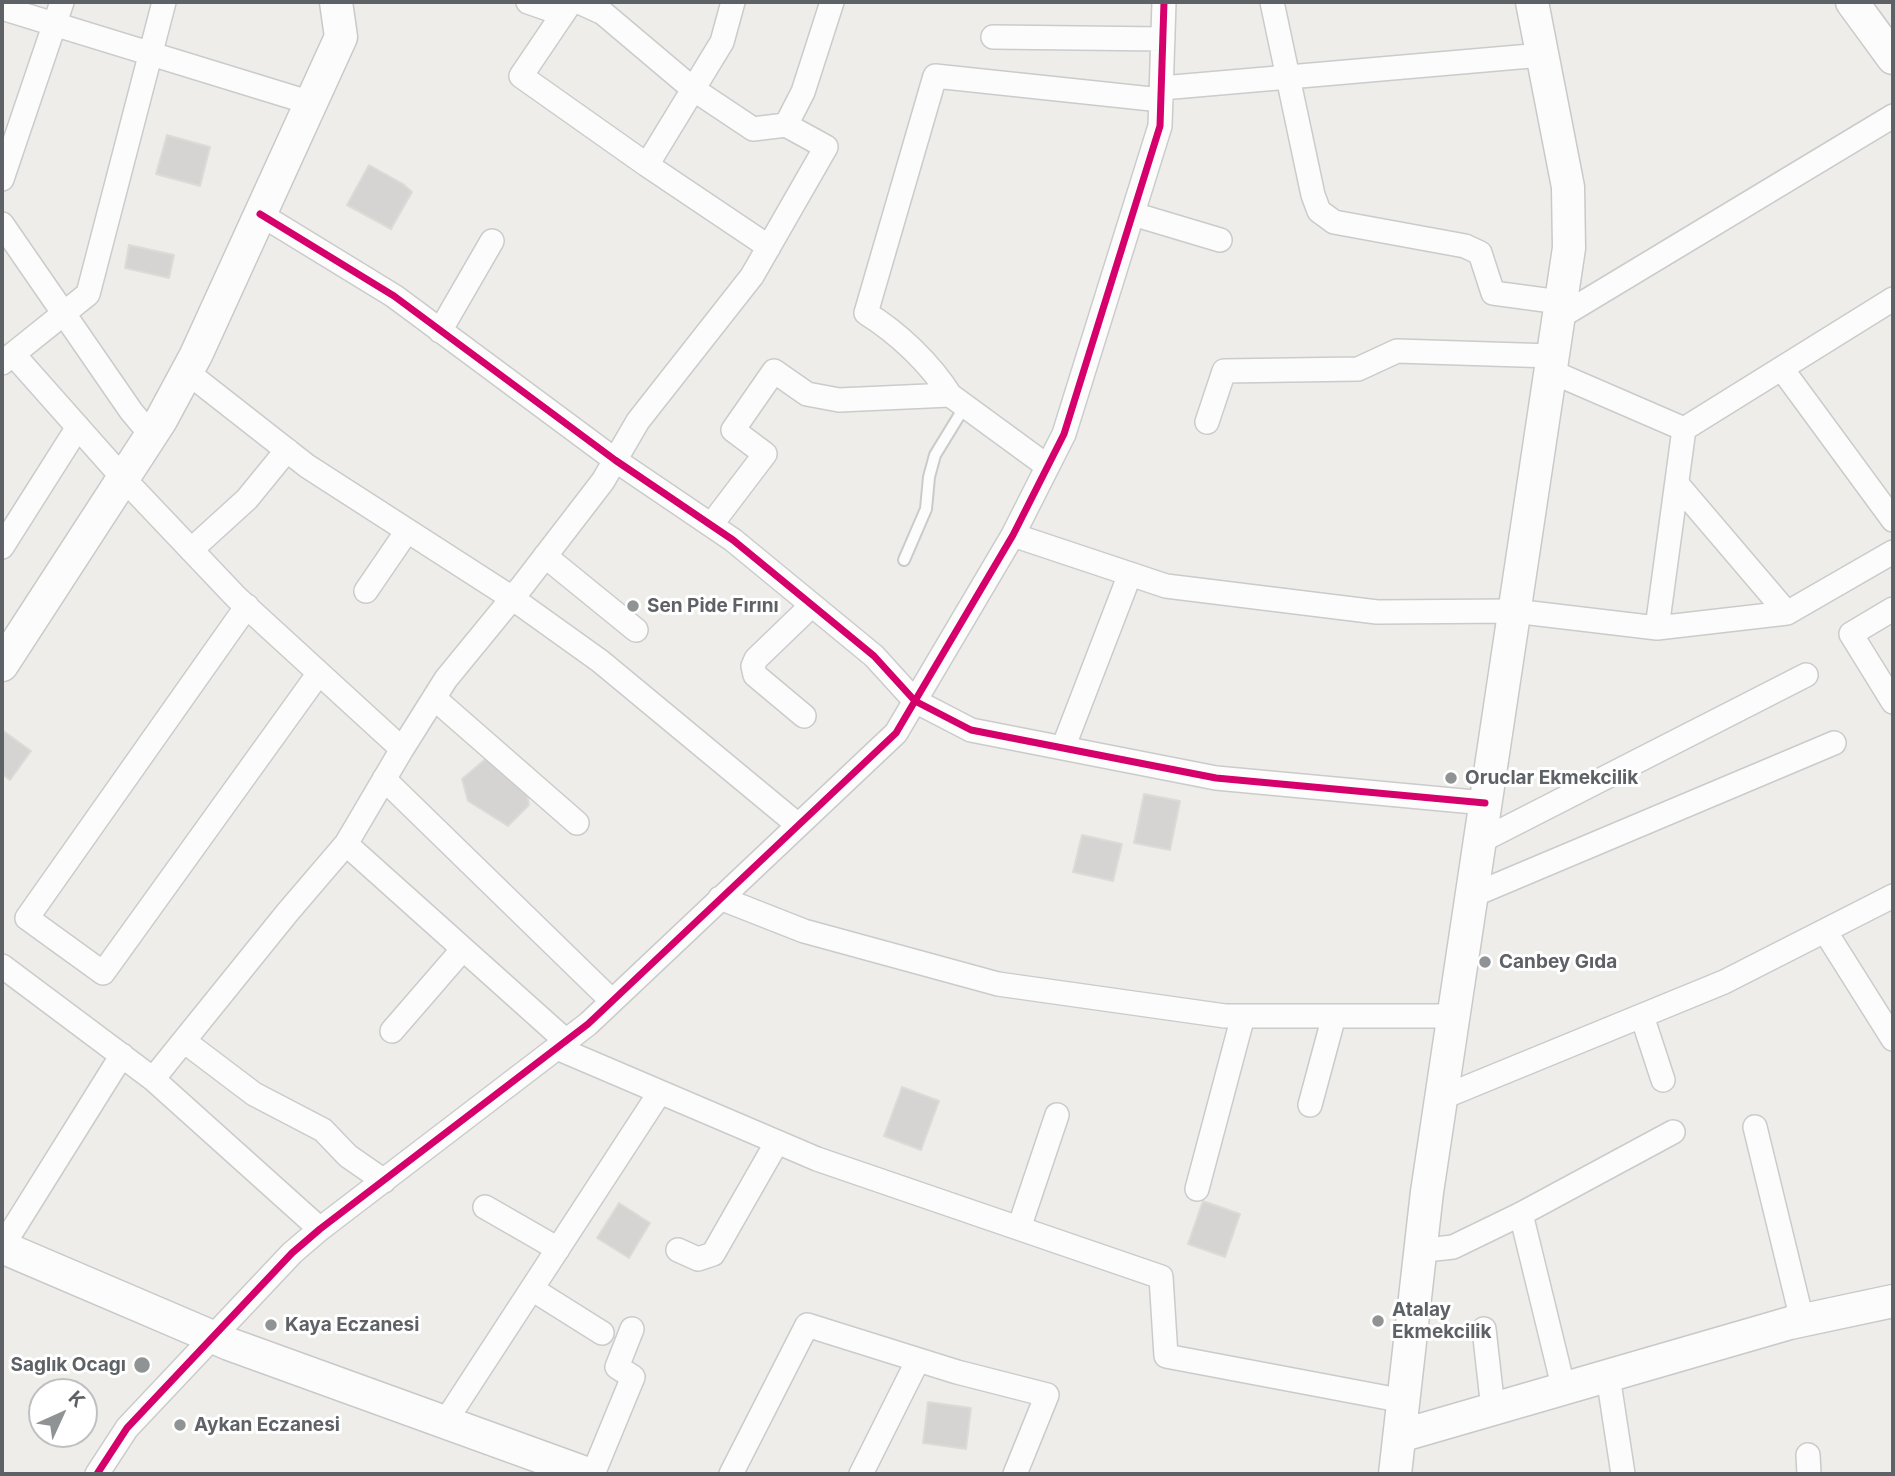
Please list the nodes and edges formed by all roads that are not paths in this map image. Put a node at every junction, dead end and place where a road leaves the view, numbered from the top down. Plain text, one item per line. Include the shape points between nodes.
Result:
1 (62, 2) edge
2 (164, 2) edge
3 (336, 2) edge
4 (528, 2) edge
5 (733, 2) edge
6 (832, 2) edge
7 (1164, 2) edge
8 (1272, 2) edge
9 (1532, 2) edge
10 (1852, 2) edge
11 (571, 6) edge
12 (2, 8) edge
13 (55, 25) junction
14 (993, 37) dead end
15 (1163, 39) junction
16 (151, 54) junction
17 (1542, 55) junction
18 (1893, 58) edge
19 (1287, 77) junction
20 (693, 89) junction
21 (1162, 94) junction
22 (311, 103) junction
23 (1893, 116) edge
24 (786, 125) junction
25 (647, 165) junction
26 (2, 179) edge
27 (260, 214) junction
28 (1133, 214) junction
29 (2, 224) edge
30 (1220, 240) dead end
31 (492, 241) dead end
32 (769, 247) junction
33 (1893, 299) edge
34 (1559, 310) junction
35 (65, 313) junction
36 (440, 331) junction
37 (7, 359) edge
38 (1551, 364) junction
39 (1782, 369) junction
40 (187, 372) junction
41 (957, 401) junction
42 (1207, 422) dead end
43 (78, 426) junction
44 (1684, 429) junction
45 (151, 435) junction
46 (287, 450) junction
47 (615, 460) junction
48 (1047, 466) junction
49 (123, 478) junction
50 (1676, 484) junction
51 (1893, 520) edge
52 (711, 525) junction
53 (407, 531) junction
54 (1013, 535) junction
55 (2, 547) edge
56 (191, 550) junction
57 (1893, 552) edge
58 (545, 556) junction
59 (904, 560) dead end
60 (1130, 575) junction
61 (366, 591) dead end
62 (512, 598) junction
63 (812, 605) junction
64 (247, 606) junction
65 (1893, 609) edge
66 (1514, 611) junction
67 (1787, 613) junction
68 (1657, 628) junction
69 (636, 630) dead end
70 (2, 665) edge
71 (319, 673) junction
72 (1806, 675) dead end
73 (434, 698) junction
74 (915, 701) junction
75 (1893, 702) edge
76 (804, 716) dead end
77 (1834, 743) dead end
78 (1063, 748) junction
79 (402, 749) junction
80 (384, 779) junction
81 (1485, 803) junction
82 (577, 823) dead end
83 (798, 825) junction
84 (1479, 842) junction
85 (346, 844) junction
86 (1471, 896) junction
87 (1893, 896) edge
88 (720, 898) junction
89 (1825, 932) junction
90 (463, 949) junction
91 (2, 965) edge
92 (612, 1001) junction
93 (1243, 1016) junction
94 (1334, 1016) junction
95 (1453, 1016) junction
96 (1642, 1016) junction
97 (392, 1031) dead end
98 (1893, 1040) edge
99 (184, 1041) junction
100 (561, 1045) junction
101 (122, 1055) junction
102 (153, 1079) junction
103 (1663, 1080) dead end
104 (660, 1092) junction
105 (1441, 1098) junction
106 (1310, 1105) dead end
107 (1057, 1115) dead end
108 (1755, 1127) dead end
109 (1674, 1132) dead end
110 (777, 1142) junction
111 (384, 1181) junction
112 (1197, 1189) dead end
113 (485, 1207) dead end
114 (1521, 1214) junction
115 (1018, 1228) junction
116 (320, 1229) junction
117 (2, 1247) edge
118 (1421, 1247) junction
119 (558, 1249) junction
120 (678, 1250) dead end
121 (532, 1289) junction
122 (1893, 1301) edge
123 (1802, 1320) junction
124 (632, 1329) dead end
125 (1483, 1329) dead end
126 (602, 1333) dead end
127 (213, 1337) junction
128 (918, 1360) junction
129 (1608, 1376) junction
130 (1564, 1390) junction
131 (1404, 1401) junction
132 (1493, 1409) junction
133 (445, 1422) junction
134 (1399, 1436) junction
135 (550, 1468) edge
136 (97, 1474) edge
137 (591, 1474) edge
138 (731, 1474) edge
139 (860, 1474) edge
140 (1015, 1474) edge
141 (1395, 1474) edge
142 (1623, 1474) edge

1 - 13 street
2 - 16 street
3 - 22 main road via 341,37
4 - 11 street
5 - 20 street via 722,42
6 - 24 street via 803,92
7 - 15 street
8 - 19 street
9 - 17 main road
10 - 18 main road
11 - 20 street via 603,13
11 - 25 street via 521,76
12 - 13 street
13 - 16 street
13 - 26 street
14 - 15 street
15 - 21 street
16 - 22 street
16 - 35 street via 88,294
17 - 19 street
17 - 34 main road via 1568,187 1569,248
19 - 21 street
19 - 34 street via 1319,211 1334,222 1465,246 1480,253 1493,293
20 - 24 street via 753,129
20 - 25 street
21 - 28 street via 1160,127
21 - 41 street via 935,76 866,313 890,328
22 - 27 main road
23 - 34 street
24 - 32 street via 826,147
25 - 32 street
27 - 36 street via 394,296
27 - 40 main road
28 - 30 street
28 - 48 street via 1064,434
29 - 35 street
31 - 36 street
32 - 47 street via 752,276 638,421
33 - 39 street
34 - 38 main road
35 - 37 street
35 - 45 street
36 - 47 street
37 - 43 street
38 - 42 street via 1397,351 1358,369 1224,371
38 - 44 street
38 - 66 main road
39 - 44 street
39 - 51 street
40 - 45 main road
40 - 46 street
41 - 48 street
41 - 52 street via 839,400 807,394 774,371 733,430 765,454
41 - 59 lane via 935,455 926,509
43 - 49 street
43 - 55 street
44 - 50 street
45 - 49 main road
46 - 53 street
46 - 56 street via 247,499
47 - 52 street
47 - 58 street
48 - 54 street
49 - 56 street
49 - 70 main road
50 - 67 street
50 - 68 street
52 - 63 street
53 - 61 street
53 - 62 street
54 - 60 street
54 - 74 street
56 - 64 street
57 - 67 street
58 - 62 street
58 - 69 street
60 - 66 street via 1166,586 1377,612
60 - 78 street
62 - 73 street
62 - 83 street via 600,661
63 - 74 street via 874,656
63 - 76 street via 753,666 755,675
64 - 71 street
64 - 71 street via 27,918 103,973
65 - 75 street via 1851,634
66 - 68 street
66 - 81 main road
67 - 68 street
71 - 79 street
72 - 84 street
73 - 79 street
73 - 82 street
74 - 78 street via 971,730
74 - 83 street via 895,733
77 - 86 street
78 - 81 street via 1216,778
79 - 80 street
80 - 85 street
80 - 92 street
81 - 84 main road
83 - 88 street
84 - 86 main road
85 - 90 street
85 - 99 street
86 - 95 main road
87 - 89 street
88 - 92 street
88 - 93 street via 804,931 998,984
89 - 96 street
89 - 98 street
90 - 97 street
90 - 100 street
91 - 101 street
92 - 100 street
93 - 94 street
93 - 112 street
94 - 95 street
94 - 106 street
95 - 105 main road
96 - 103 street
96 - 105 street
99 - 102 street
99 - 111 street via 254,1094 323,1130 348,1156
100 - 104 street
100 - 111 street
101 - 102 street
101 - 117 street
102 - 116 street
104 - 110 street
104 - 119 street
105 - 118 main road
107 - 115 street
108 - 123 street
109 - 114 street
110 - 115 street
110 - 120 street via 713,1254 698,1259
111 - 116 street
113 - 119 street
114 - 118 street via 1452,1247
114 - 130 street
115 - 131 street via 1161,1277 1166,1356
116 - 127 street
117 - 127 main road
118 - 131 main road
119 - 121 street
121 - 126 street
121 - 133 street
122 - 123 main road
123 - 129 main road
124 - 137 street via 617,1367 633,1377
125 - 132 street
127 - 133 main road
127 - 136 street via 127,1428
128 - 138 street via 807,1325
128 - 139 street
128 - 140 street via 1047,1395
129 - 130 main road
129 - 142 street
130 - 132 main road
131 - 134 main road
132 - 134 main road
133 - 135 main road
134 - 141 main road
135 - 137 main road

